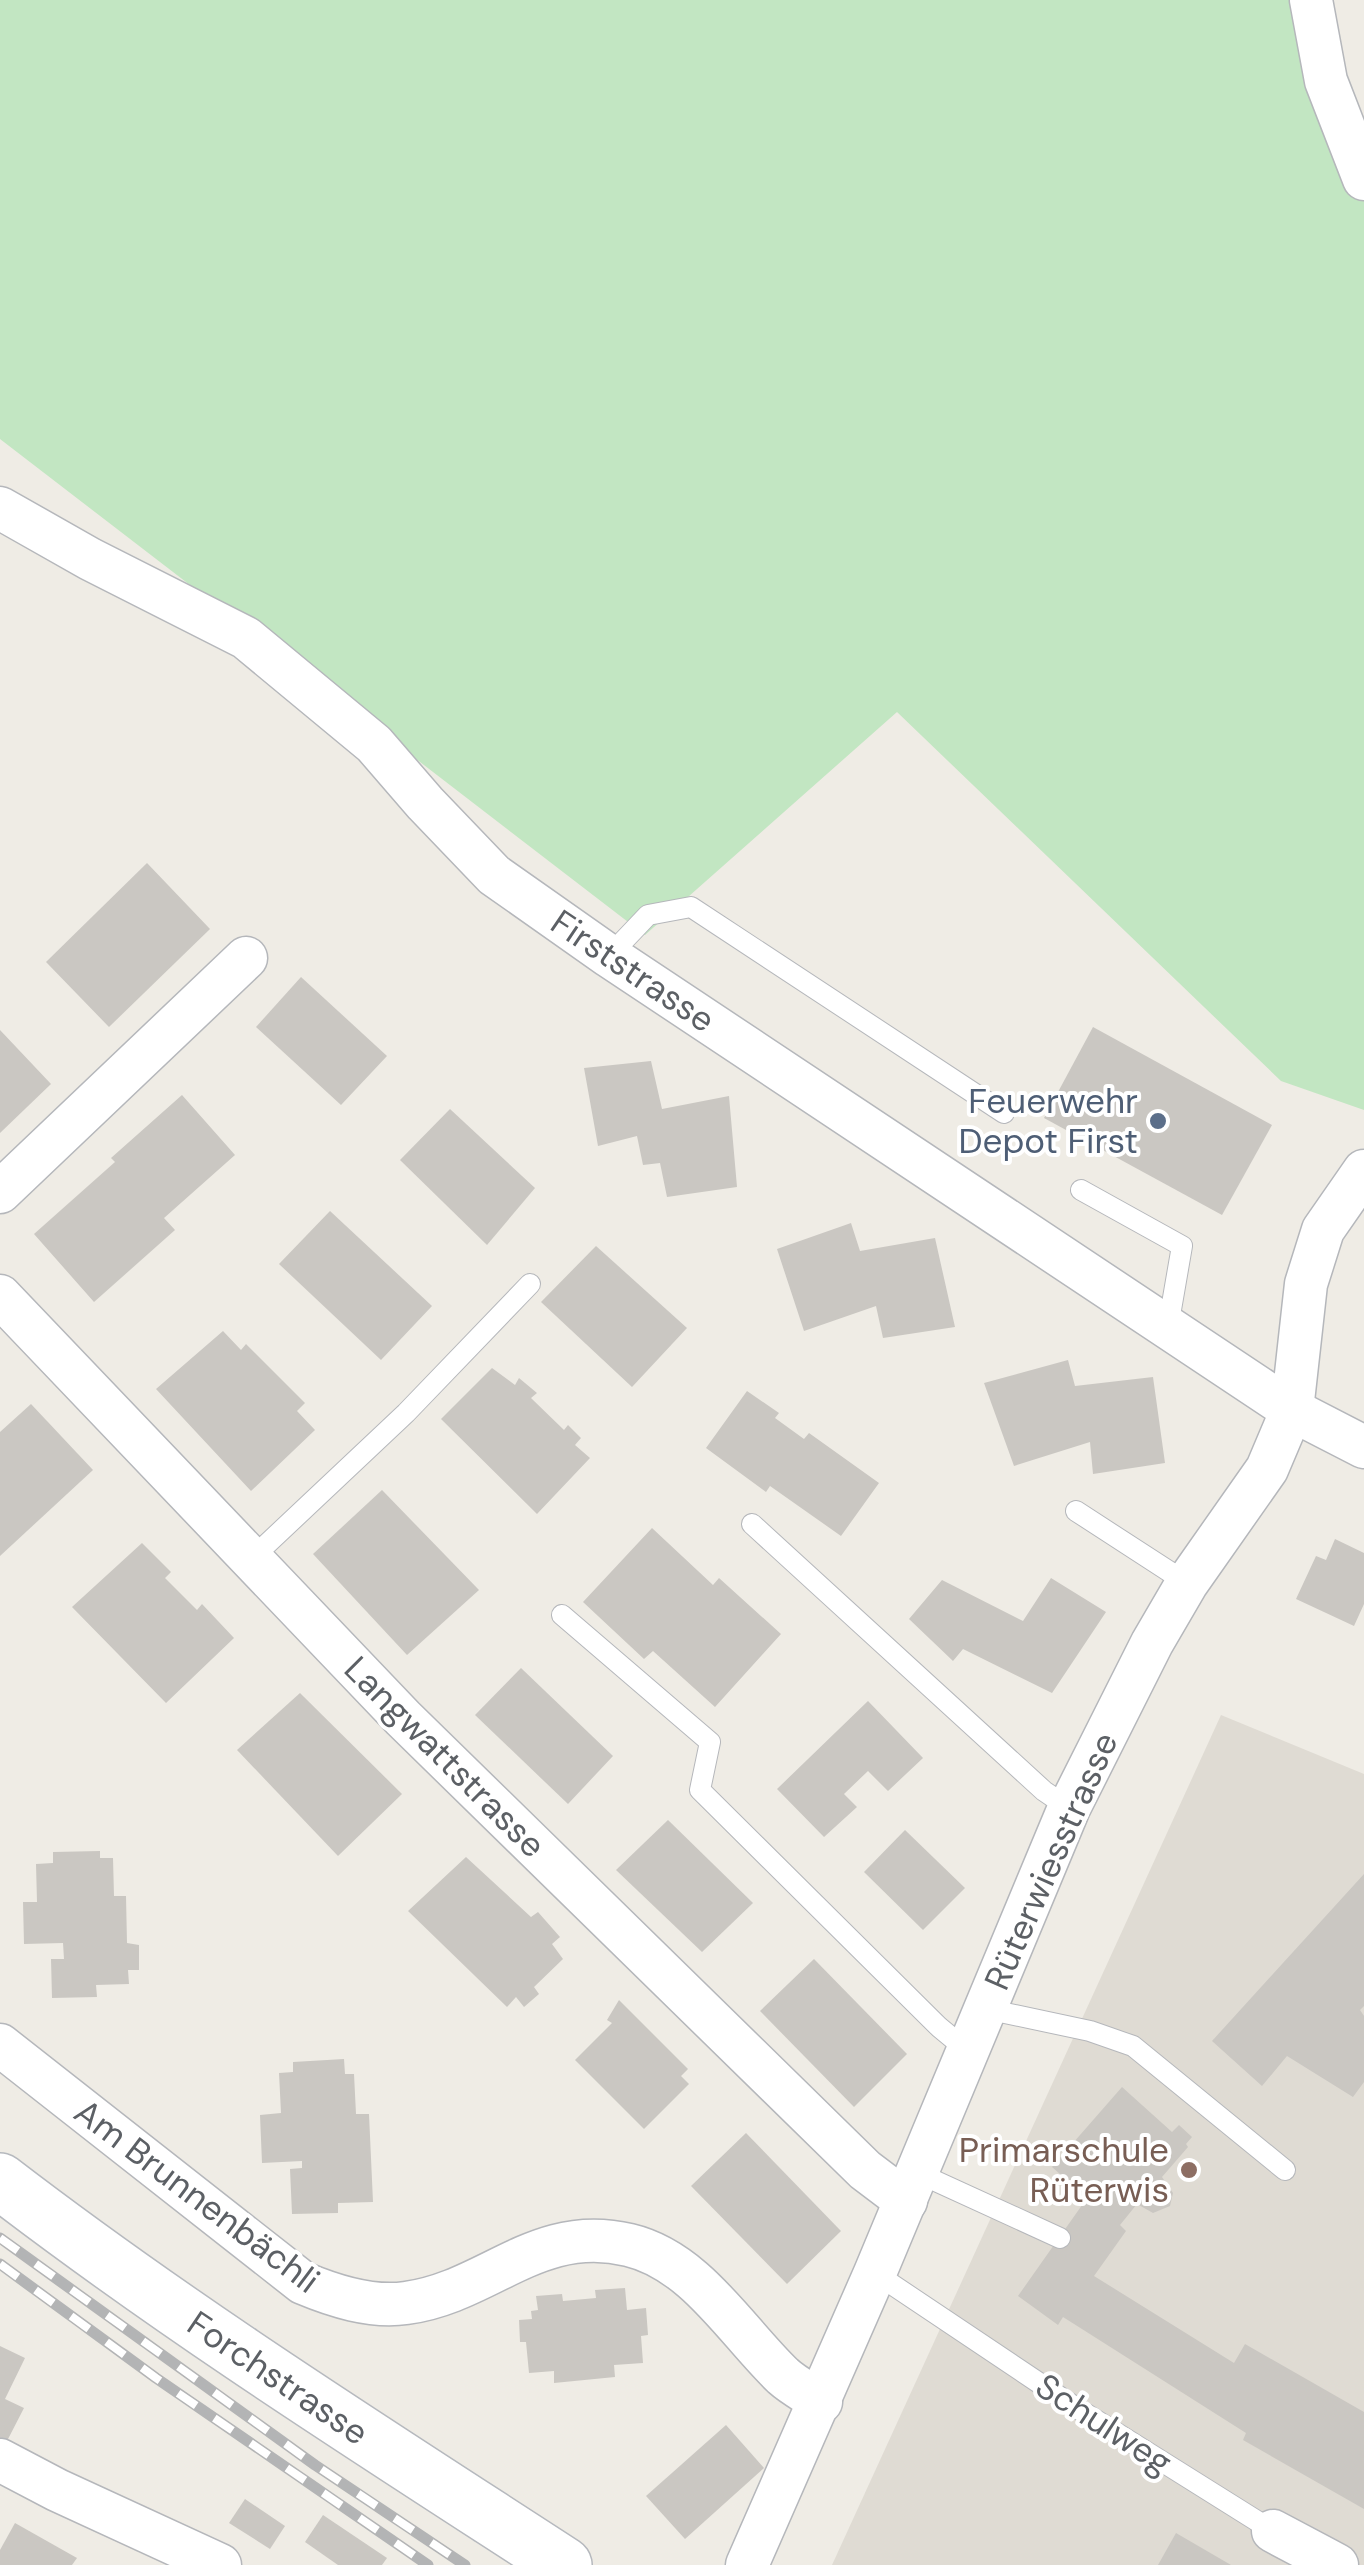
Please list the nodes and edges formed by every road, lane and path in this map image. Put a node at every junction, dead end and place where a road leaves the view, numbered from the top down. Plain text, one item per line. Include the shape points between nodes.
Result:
1 (1311, 0) edge
2 (1364, 179) edge
3 (0, 508) edge
4 (609, 956) junction
5 (246, 958) dead end
6 (1004, 1114) dead end
7 (1364, 1171) edge
8 (1081, 1190) dead end
9 (0, 1192) edge
10 (530, 1284) dead end
11 (0, 1296) edge
12 (1168, 1327) junction
13 (1292, 1410) junction
14 (1364, 1447) edge
15 (1076, 1511) dead end
16 (752, 1524) dead end
17 (251, 1559) junction
18 (1187, 1583) junction
19 (562, 1615) dead end
20 (1069, 1808) junction
21 (986, 2010) junction
22 (0, 2044) edge
23 (968, 2051) junction
24 (1285, 2170) dead end
25 (0, 2181) edge
26 (912, 2187) junction
27 (1060, 2238) dead end
28 (875, 2274) junction
29 (821, 2402) junction
30 (0, 2460) edge
31 (1272, 2531) joint
32 (220, 2565) edge
33 (564, 2565) edge
34 (747, 2565) edge
35 (1337, 2565) edge

1 - 2 street via 1326,80
3 - 4 street, Firststrasse via 246,638 374,744 494,875
4 - 6 lane via 648,914 691,907
4 - 12 street, Firststrasse
5 - 9 street
7 - 13 street, Rüterwiesstrasse via 1322,1230 1306,1284
8 - 12 lane via 1182,1246
10 - 17 lane
11 - 17 street, Langwattstrasse
12 - 13 street, Firststrasse
13 - 14 street, Firststrasse
13 - 18 street, Rüterwiesstrasse via 1266,1469
15 - 18 lane
16 - 20 lane
17 - 26 street, Langwattstrasse via 865,2170
18 - 20 street, Rüterwiesstrasse
19 - 23 lane via 710,1742 700,1790
20 - 21 street, Rüterwiesstrasse
21 - 23 street, Rüterwiesstrasse
21 - 24 lane via 1133,2046
22 - 29 street, Am Brunnenbächli via 303,2283 339,2299 404,2304 464,2286 532,2252 578,2240 630,2245 690,2278 786,2378
23 - 26 street, Rüterwiesstrasse
25 - 33 main road, Forchstrasse via 269,2375
26 - 27 lane
26 - 28 street, Rüterwiesstrasse
28 - 29 street, Rüterwiesstrasse
28 - 31 lane, Schulweg
29 - 34 street, Rüterwiesstrasse
30 - 32 street
31 - 35 street, Schulweg

